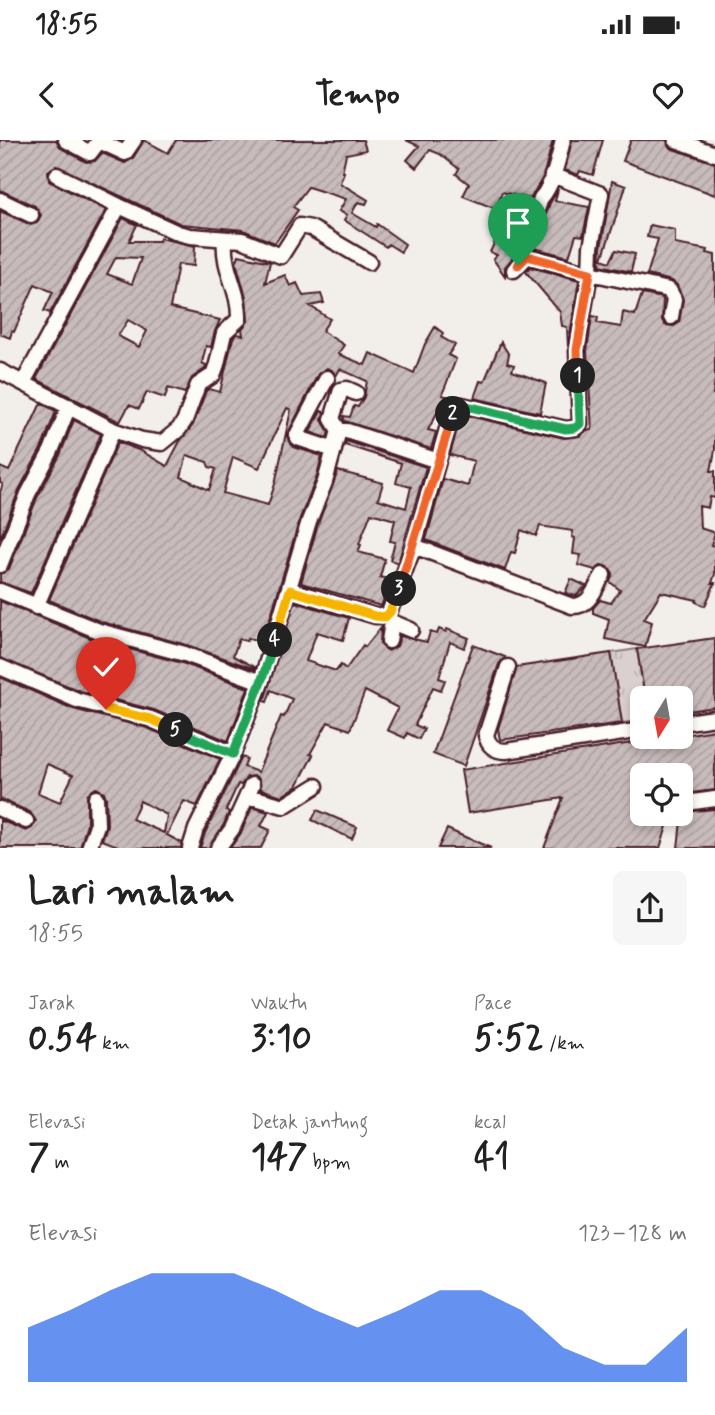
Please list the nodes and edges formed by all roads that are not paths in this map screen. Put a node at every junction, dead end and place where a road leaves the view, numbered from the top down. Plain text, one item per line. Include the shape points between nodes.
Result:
1 (66, 140) edge
2 (134, 140) edge
3 (563, 140) edge
4 (676, 140) edge
5 (715, 154) edge
6 (57, 175) dead end
7 (552, 175) junction
8 (0, 200) edge
9 (119, 206) junction
10 (31, 215) dead end
11 (225, 239) junction
12 (527, 256) junction
13 (369, 262) dead end
14 (514, 270) dead end
15 (590, 273) junction
16 (671, 317) dead end
17 (0, 371) edge
18 (327, 378) dead end
19 (23, 383) junction
20 (356, 393) dead end
21 (69, 406) junction
22 (113, 430) junction
23 (340, 432) junction
24 (334, 450) junction
25 (438, 461) junction
26 (414, 546) junction
27 (0, 565) edge
28 (603, 575) dead end
29 (290, 590) junction
30 (0, 591) edge
31 (36, 607) junction
32 (390, 619) junction
33 (411, 630) dead end
34 (389, 641) dead end
35 (0, 667) edge
36 (508, 667) dead end
37 (261, 682) junction
38 (715, 718) edge
39 (693, 721) edge
40 (630, 732) edge
41 (233, 754) junction
42 (316, 786) dead end
43 (96, 798) dead end
44 (715, 799) edge
45 (693, 802) edge
46 (0, 809) edge
47 (26, 821) dead end
48 (89, 848) edge
49 (190, 848) edge
50 (218, 848) edge

1 - 2 street via 90,153 99,141 125,153
3 - 7 street
4 - 5 street
6 - 9 street
7 - 12 street via 524,245
7 - 15 street via 601,194
8 - 10 street
9 - 11 street via 178,233
9 - 19 street
11 - 13 street via 251,243 281,256 304,226
11 - 22 street via 223,252 238,299 239,319 224,333 212,375 198,386 179,429 162,443
12 - 14 street
12 - 15 street
15 - 16 street via 669,290 674,299
15 - 25 street via 577,350 580,424 566,429 460,406 449,422
17 - 19 street
18 - 24 street via 297,435
19 - 21 street
20 - 23 street via 341,390 332,419
21 - 22 street
21 - 27 street
22 - 31 street
23 - 24 street
23 - 25 street
24 - 29 street
25 - 26 street
26 - 28 street via 572,606 589,600
26 - 32 street
29 - 32 street
29 - 37 street
30 - 31 street
31 - 37 street
32 - 33 street
32 - 34 street
35 - 41 street via 76,700 150,719
36 - 40 street via 486,735 496,750
37 - 41 street
38 - 39 street
41 - 49 street
42 - 50 street via 284,806 250,791
43 - 48 street via 97,825
44 - 45 street
46 - 47 street

